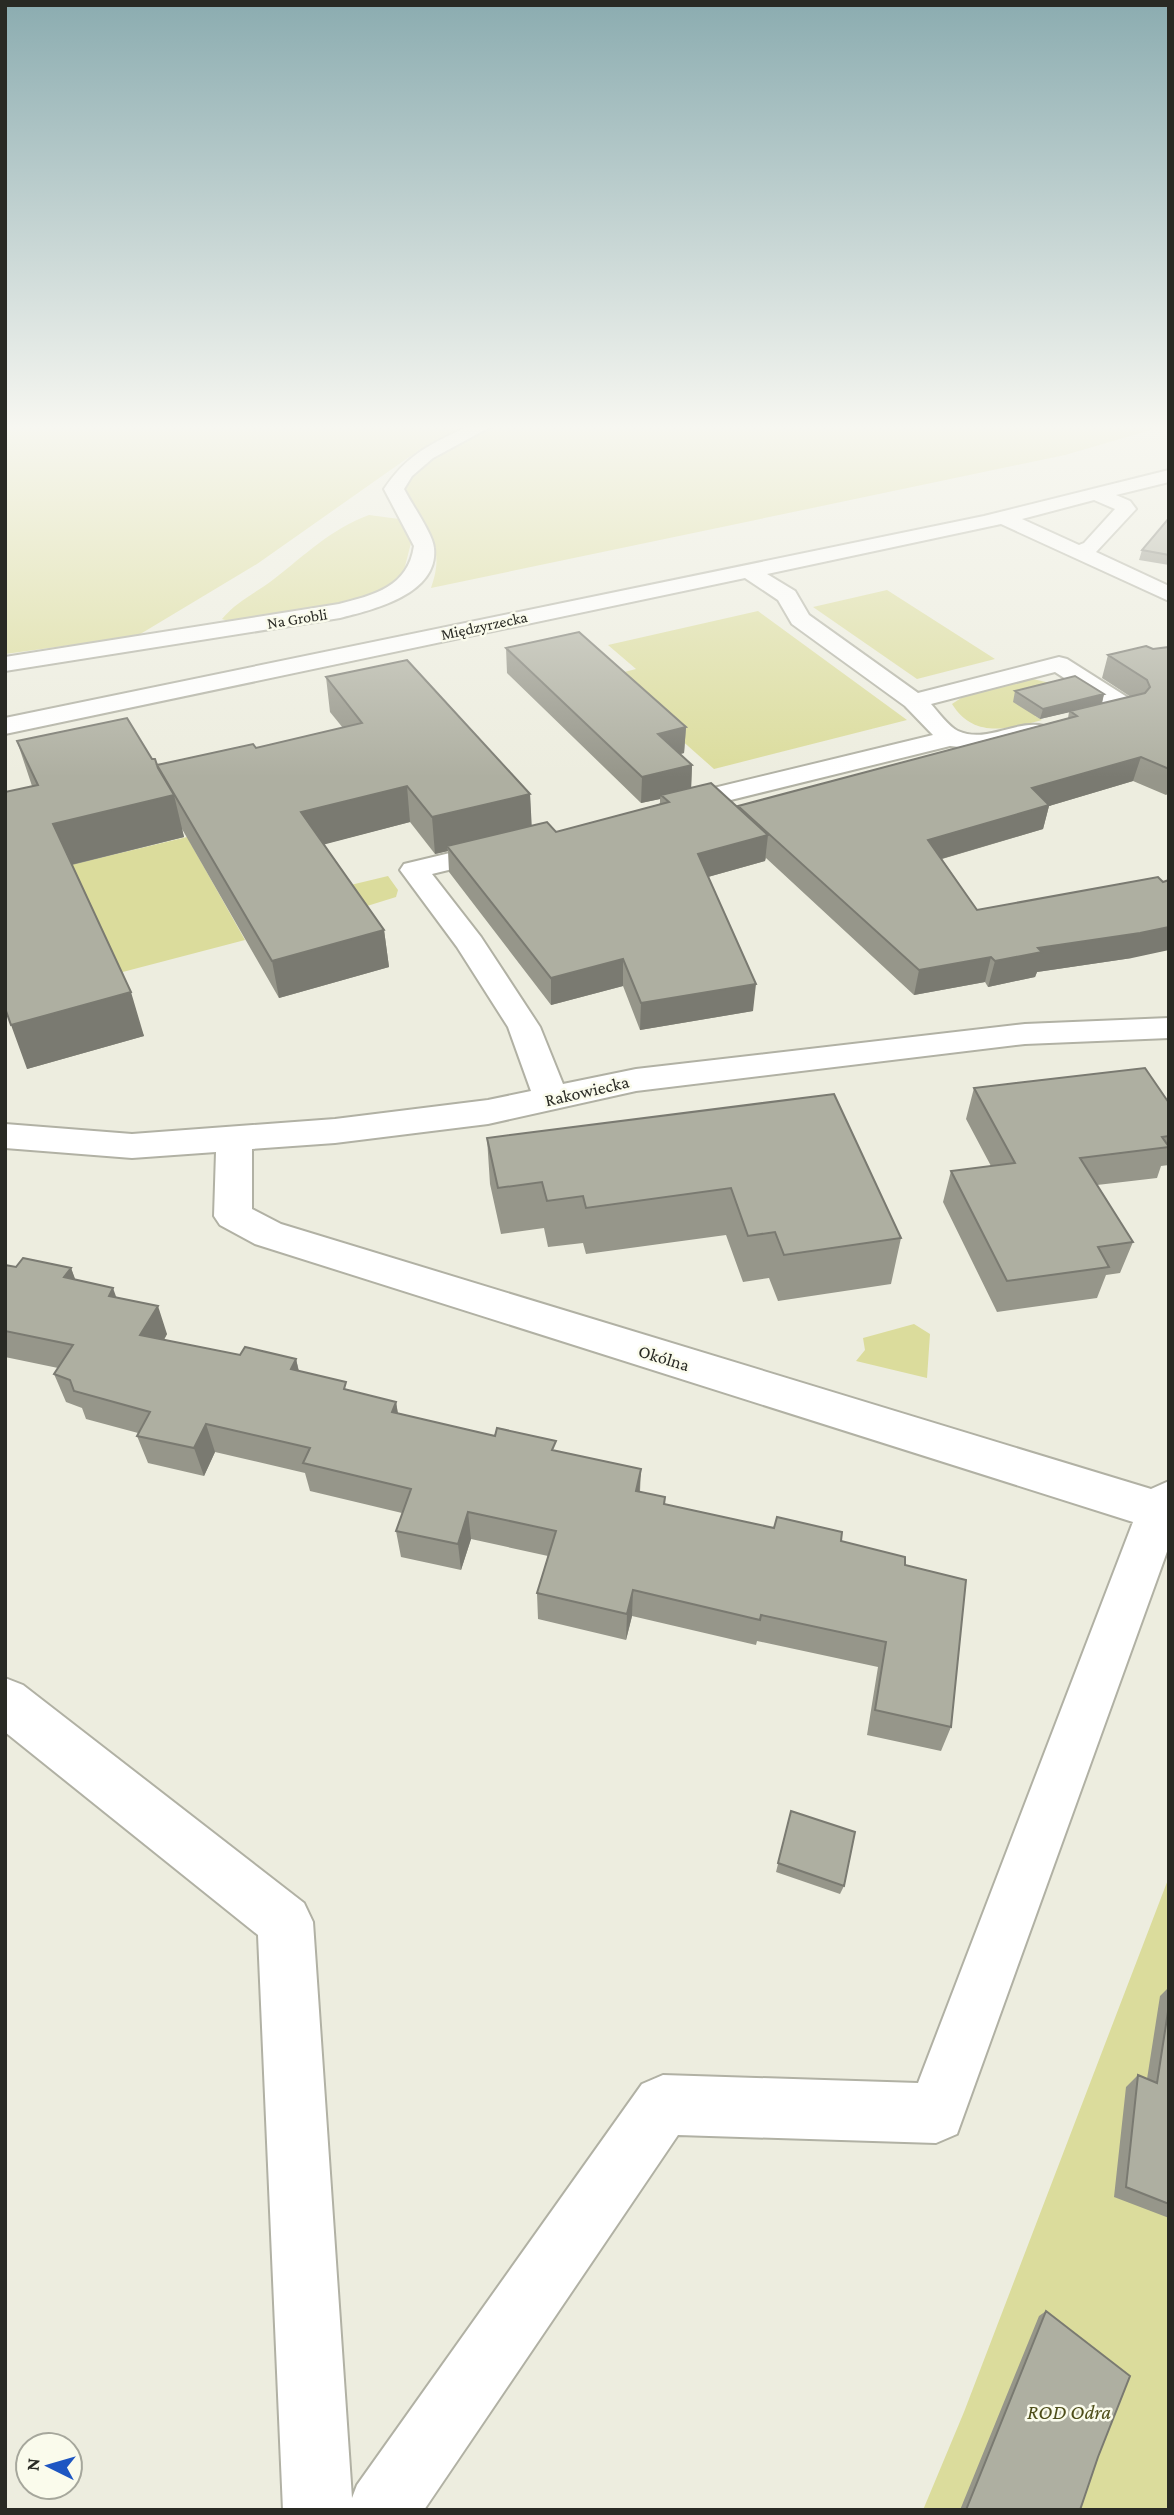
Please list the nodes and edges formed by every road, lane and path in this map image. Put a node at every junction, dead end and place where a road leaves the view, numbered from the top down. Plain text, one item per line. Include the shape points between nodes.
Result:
1 (422, 542) edge
2 (886, 542) edge
3 (1057, 542) edge
4 (1095, 542) edge
5 (1078, 552) junction
6 (748, 571) junction
7 (1169, 594) edge
8 (5, 664) edge
9 (914, 701) junction
10 (5, 726) edge
11 (950, 738) junction
12 (652, 812) edge
13 (520, 844) edge
14 (1169, 1028) edge
15 (552, 1100) junction
16 (5, 1136) edge
17 (234, 1138) junction
18 (1164, 1505) edge
19 (5, 1701) edge
20 (318, 2510) edge
21 (382, 2510) edge

1 - 8 street, Na Grobli via 424,554 415,575 398,591 366,604
2 - 6 street, Międzyrzecka
3 - 5 street
4 - 5 street
5 - 7 street
6 - 9 street via 787,596 800,619
6 - 10 street, Międzyrzecka
9 - 11 street
9 - 11 street via 1059,664 1129,709 989,742
11 - 12 street
13 - 15 street via 414,870 524,1027
14 - 15 street, Rakowiecka via 1025,1034 913,1046 636,1080
15 - 17 street, Rakowiecka via 335,1131
16 - 17 street, Rakowiecka via 132,1146
17 - 18 street, Okólna via 233,1216 268,1234
18 - 21 street via 936,2113 663,2105
19 - 20 street via 285,1922

